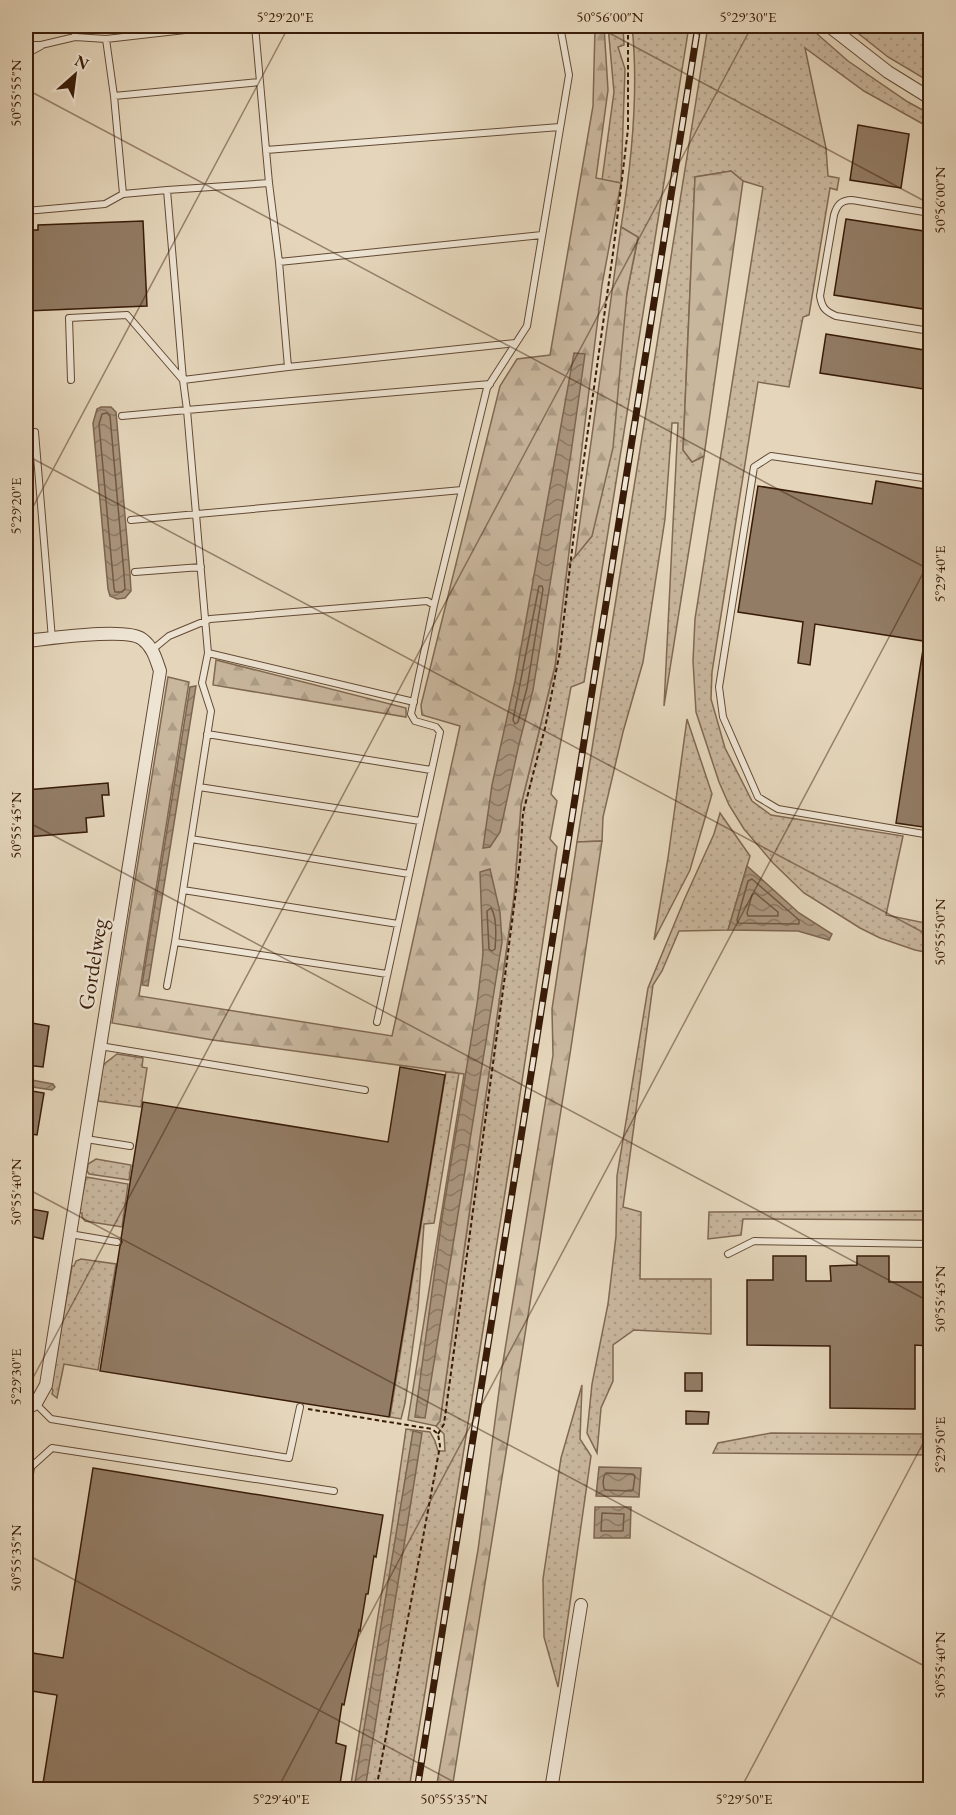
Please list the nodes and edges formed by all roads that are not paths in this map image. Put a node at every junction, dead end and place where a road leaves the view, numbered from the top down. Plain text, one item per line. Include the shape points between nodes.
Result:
1 (75, 26) edge
2 (220, 26) edge
3 (255, 26) edge
4 (560, 26) edge
5 (829, 26) edge
6 (75, 37) junction
7 (106, 39) junction
8 (26, 45) edge
9 (41, 45) junction
10 (26, 54) edge
11 (260, 82) junction
12 (114, 96) junction
13 (930, 98) edge
14 (560, 127) junction
15 (266, 150) junction
16 (269, 183) junction
17 (167, 190) junction
18 (123, 194) junction
19 (26, 211) edge
20 (930, 213) edge
21 (542, 236) junction
22 (279, 262) junction
23 (930, 331) edge
24 (516, 343) junction
25 (288, 367) junction
26 (71, 380) dead end
27 (183, 380) junction
28 (490, 384) junction
29 (187, 410) junction
30 (122, 416) dead end
31 (35, 432) dead end
32 (930, 479) edge
33 (462, 490) junction
34 (196, 514) junction
35 (131, 520) dead end
36 (201, 567) junction
37 (135, 572) dead end
38 (434, 605) junction
39 (206, 621) junction
40 (52, 639) junction
41 (26, 641) edge
42 (152, 650) junction
43 (208, 653) junction
44 (414, 702) junction
45 (207, 735) junction
46 (431, 770) junction
47 (199, 787) junction
48 (420, 821) junction
49 (930, 835) edge
50 (191, 838) junction
51 (409, 874) junction
52 (183, 890) junction
53 (398, 924) junction
54 (175, 942) junction
55 (387, 974) junction
56 (167, 986) dead end
57 (377, 1022) dead end
58 (100, 1046) junction
59 (365, 1090) dead end
60 (85, 1139) junction
61 (130, 1146) dead end
62 (70, 1234) junction
63 (117, 1242) dead end
64 (930, 1244) edge
65 (728, 1254) dead end
66 (30, 1406) edge
67 (300, 1407) road end
68 (28, 1466) edge
69 (334, 1491) dead end
70 (26, 1503) edge
71 (581, 1605) dead end
72 (551, 1790) edge

1 - 6 lane
2 - 7 lane
3 - 11 lane
4 - 14 lane via 569,75
5 - 13 street via 888,72
6 - 7 lane
6 - 9 lane
7 - 12 lane
8 - 9 lane
9 - 10 lane
11 - 12 lane
11 - 15 lane
12 - 18 lane
14 - 15 lane
14 - 21 lane
15 - 16 lane
16 - 17 lane
16 - 22 lane
17 - 18 lane
17 - 27 lane
18 - 19 lane via 105,204
20 - 23 lane via 852,200 841,202 834,215 820,296 826,311 836,316
21 - 22 lane
21 - 24 lane via 527,326
22 - 25 lane
24 - 25 lane
24 - 28 lane
25 - 27 lane
26 - 27 lane via 69,318 127,315
27 - 29 lane
28 - 29 lane
28 - 33 lane
29 - 30 lane
29 - 34 lane
31 - 40 lane
32 - 49 lane via 771,456 754,467 719,687 723,717 758,797 778,809
33 - 34 lane
33 - 38 lane
34 - 35 lane
34 - 36 lane
36 - 37 lane
36 - 39 lane
38 - 39 lane via 427,601
38 - 44 lane
39 - 42 lane via 170,636
39 - 43 lane
40 - 41 street
40 - 42 street via 118,633 141,638
42 - 58 street, Gordelweg via 160,671
43 - 44 lane
43 - 45 lane via 202,683 211,711
44 - 46 lane via 411,714 415,721 440,732
45 - 46 lane
45 - 47 lane
46 - 48 lane
47 - 48 lane
47 - 50 lane
48 - 51 lane
50 - 51 lane
50 - 52 lane
51 - 53 lane
52 - 53 lane
52 - 54 lane
53 - 55 lane
54 - 55 lane
54 - 56 lane
55 - 57 lane
58 - 59 lane
58 - 60 street, Gordelweg
60 - 61 lane
60 - 62 street, Gordelweg
62 - 63 lane
62 - 66 street, Gordelweg via 46,1385
64 - 65 lane via 754,1241
66 - 67 lane via 51,1419 289,1458
68 - 69 lane via 52,1448
68 - 70 lane
71 - 72 street

